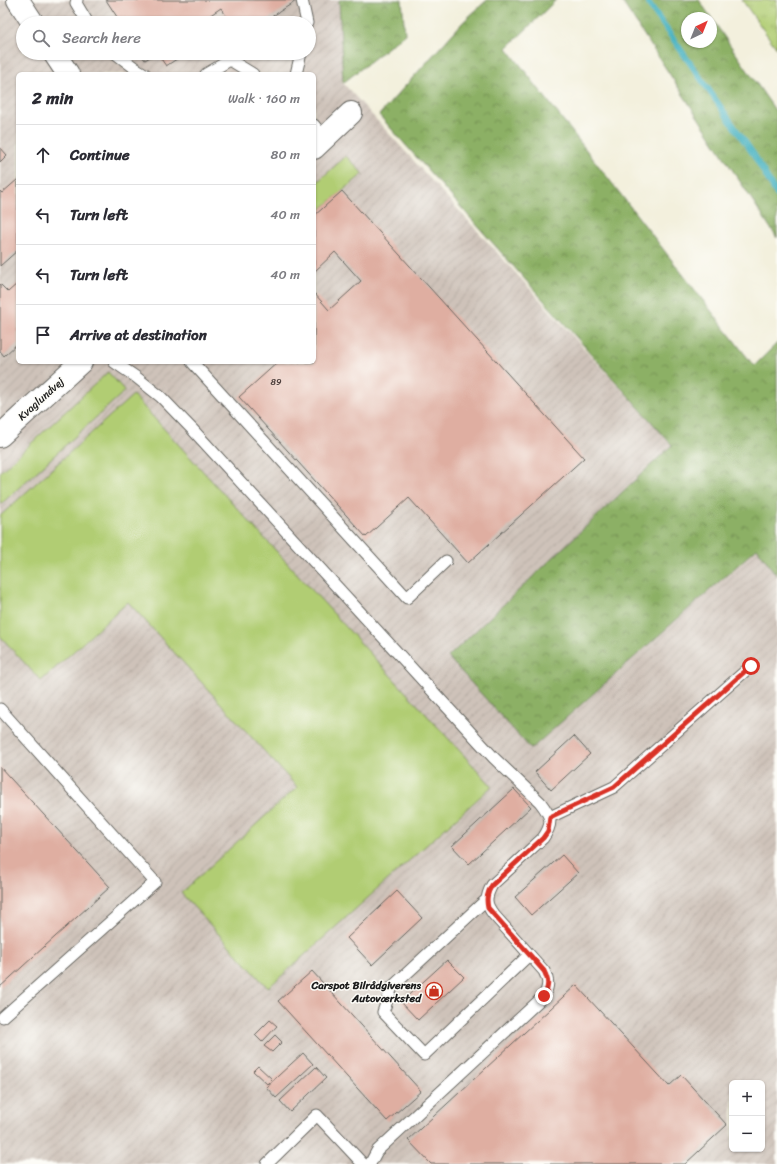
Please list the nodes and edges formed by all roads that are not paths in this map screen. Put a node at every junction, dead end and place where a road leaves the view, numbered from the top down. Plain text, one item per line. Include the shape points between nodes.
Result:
1 (18, 0) edge
2 (77, 0) edge
3 (302, 0) edge
4 (29, 16) edge
5 (84, 16) edge
6 (306, 16) edge
7 (59, 60) edge
8 (124, 60) edge
9 (230, 60) edge
10 (230, 60) edge
11 (299, 60) edge
12 (67, 72) edge
13 (142, 72) edge
14 (209, 72) edge
15 (250, 72) edge
16 (296, 72) edge
17 (351, 113) dead end
18 (317, 137) edge
19 (79, 364) edge
20 (117, 364) edge
21 (194, 364) edge
22 (0, 436) edge
23 (446, 561) dead end
24 (751, 666) dead end
25 (0, 708) edge
26 (550, 817) junction
27 (486, 900) junction
28 (529, 955) junction
29 (3, 1017) dead end
30 (267, 1164) edge
31 (363, 1164) edge
32 (370, 1164) edge

1 - 4 street
2 - 5 lane via 76,3
3 - 6 lane
7 - 12 street
8 - 13 lane
9 - 15 lane
10 - 14 lane
11 - 16 lane
17 - 18 street
19 - 22 street, Kvaglundvej
20 - 26 lane via 161,397 192,429 494,758 540,802
21 - 23 lane via 407,598
24 - 26 lane via 614,787
25 - 29 lane via 155,882
26 - 27 lane via 548,831 543,838 492,885
27 - 28 lane via 491,912
27 - 28 lane via 392,986 383,1012 424,1055
28 - 32 lane via 544,971 548,980 548,989 544,996 377,1151
30 - 31 lane via 317,1115

